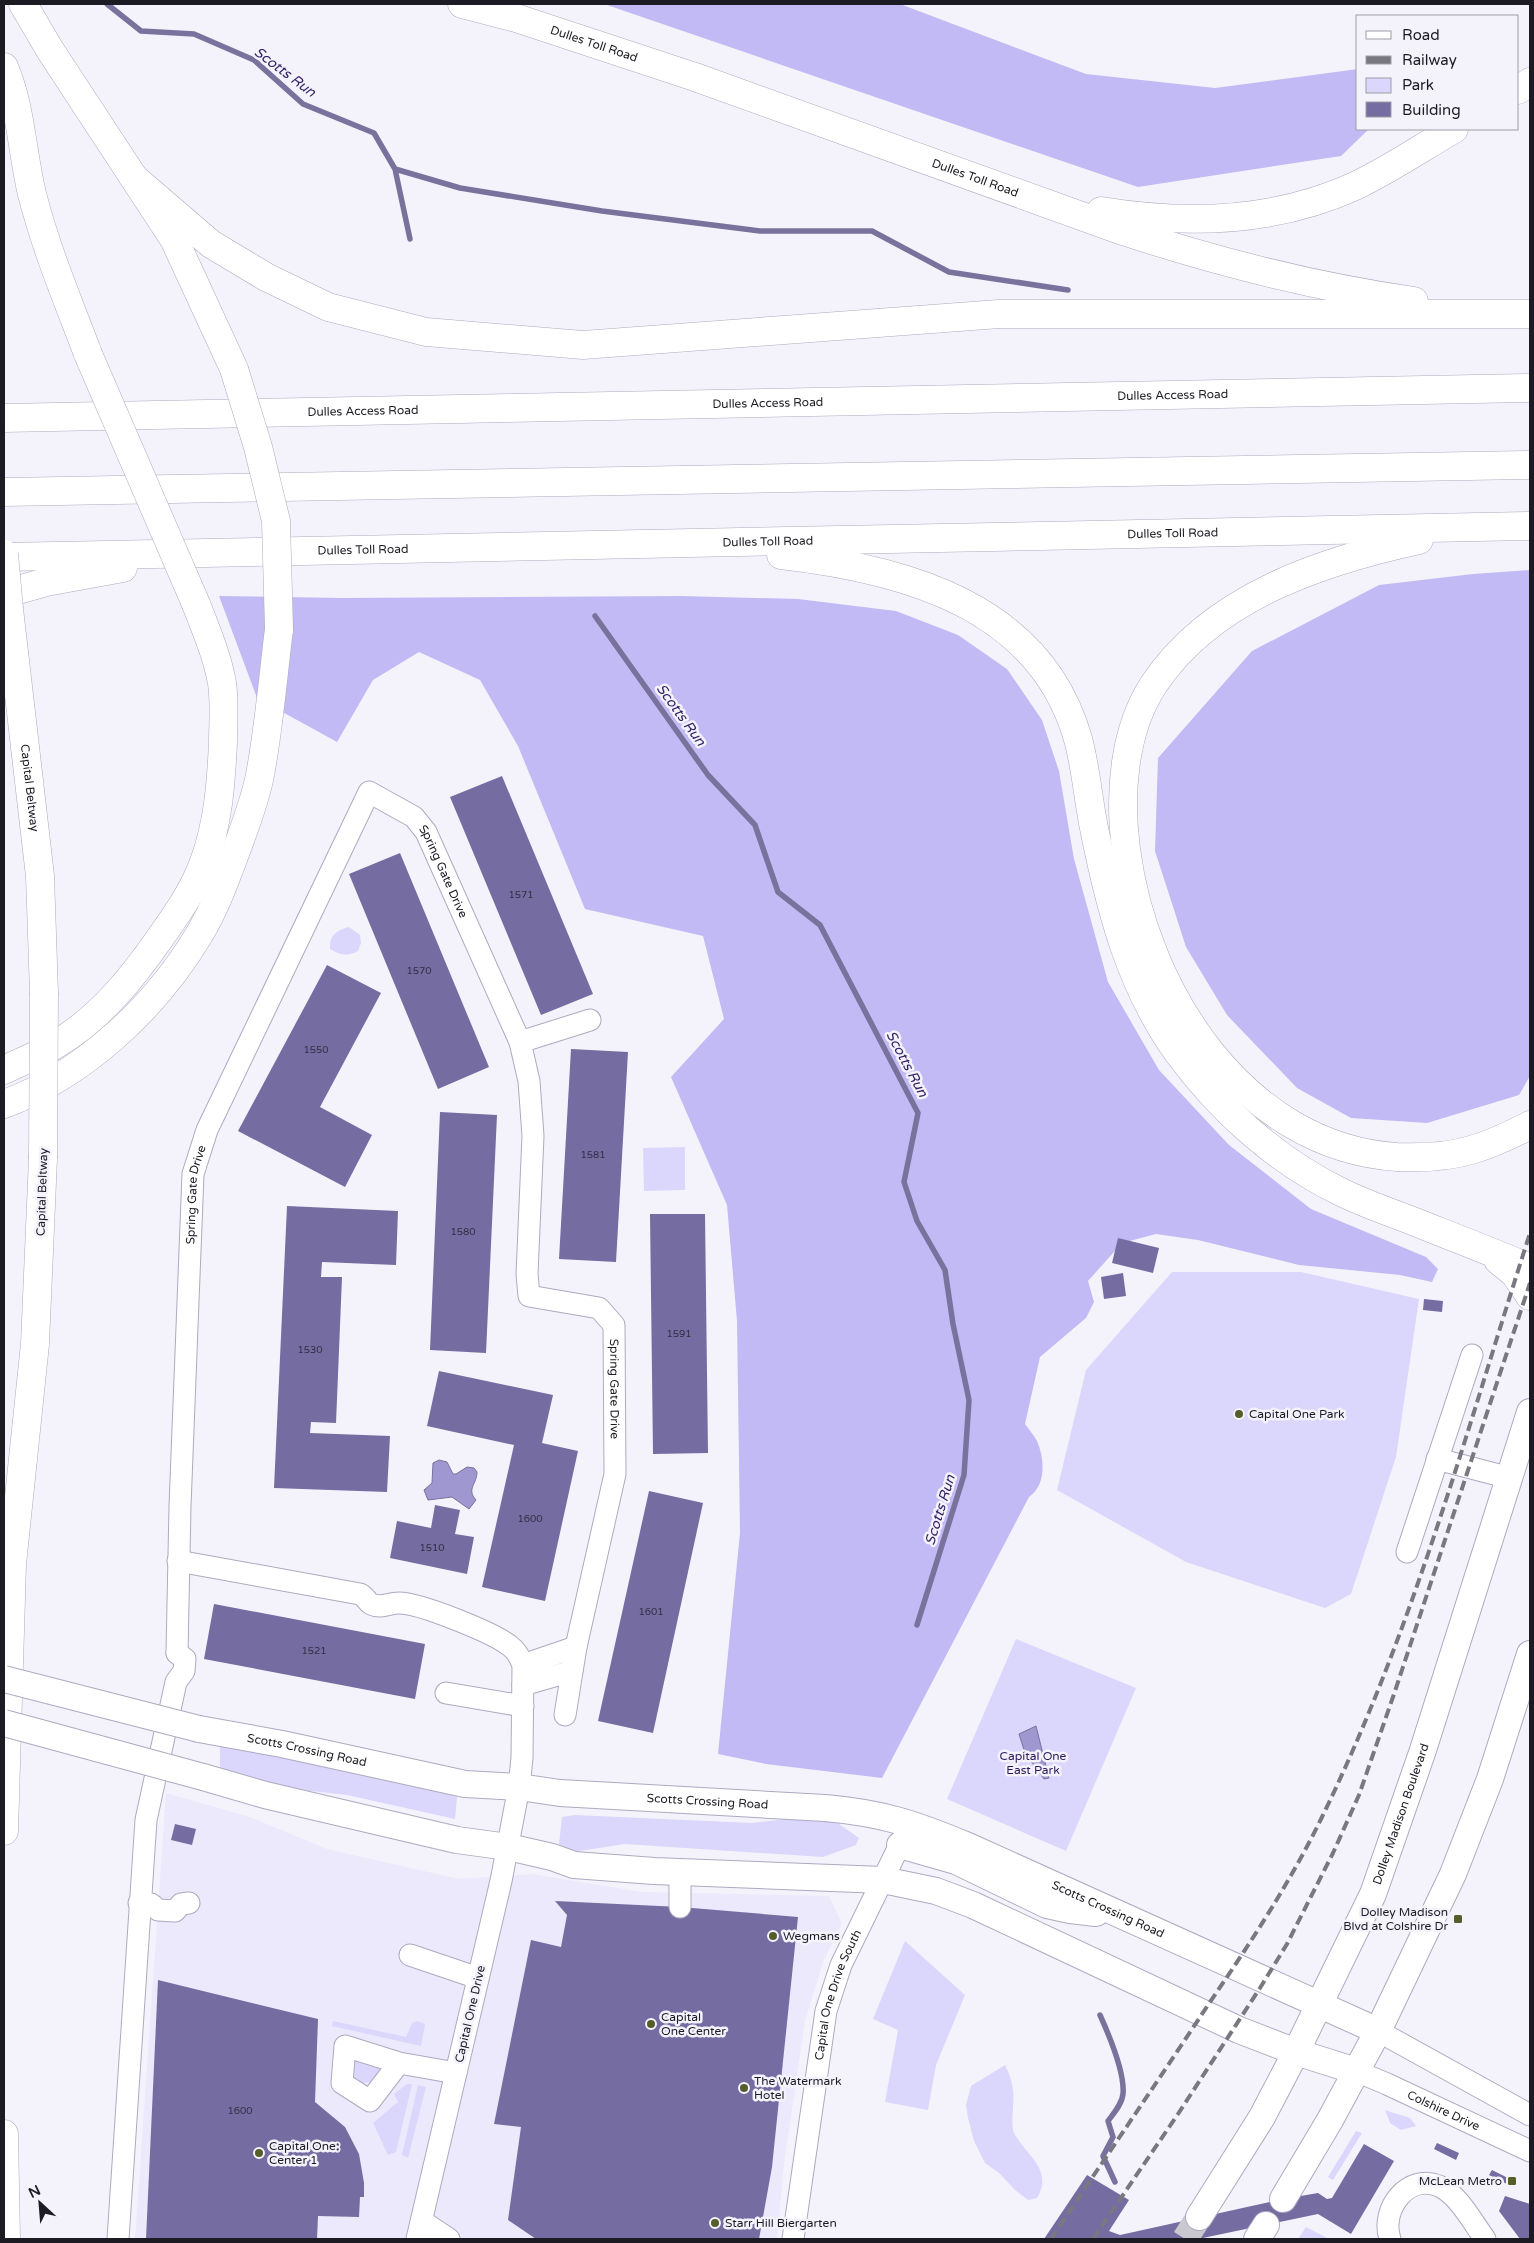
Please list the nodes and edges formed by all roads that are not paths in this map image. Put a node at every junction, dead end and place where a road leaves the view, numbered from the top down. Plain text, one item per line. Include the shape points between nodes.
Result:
1 (23, 4) edge
2 (462, 4) edge
3 (475, 4) edge
4 (516, 18) junction
5 (4, 67) edge
6 (1530, 82) edge
7 (1519, 89) edge
8 (1452, 130) edge
9 (133, 177) junction
10 (1007, 188) junction
11 (1530, 313) edge
12 (1530, 388) edge
13 (4, 418) edge
14 (1530, 465) edge
15 (4, 492) edge
16 (1497, 526) junction
17 (1530, 526) edge
18 (643, 544) junction
19 (251, 552) junction
20 (4, 556) edge
21 (6, 601) edge
22 (590, 1020) dead end
23 (520, 1042) junction
24 (4, 1070) edge
25 (4, 1104) edge
26 (1530, 1125) edge
27 (1478, 1247) junction
28 (1530, 1268) edge
29 (1530, 1296) edge
30 (1472, 1355) dead end
31 (1530, 1412) edge
32 (1436, 1459) junction
33 (1510, 1478) junction
34 (1407, 1552) dead end
35 (178, 1561) junction
36 (576, 1646) junction
37 (1530, 1654) edge
38 (572, 1671) junction
39 (4, 1679) edge
40 (523, 1685) junction
41 (446, 1693) dead end
42 (564, 1715) dead end
43 (4, 1723) edge
44 (519, 1787) junction
45 (4, 1831) edge
46 (905, 1834) junction
47 (508, 1847) junction
48 (680, 1871) junction
49 (883, 1880) junction
50 (185, 1903) dead end
51 (145, 1904) junction
52 (680, 1907) dead end
53 (410, 1955) dead end
54 (478, 1978) junction
55 (1320, 2006) junction
56 (1378, 2031) junction
57 (1296, 2052) junction
58 (399, 2063) dead end
59 (1356, 2072) junction
60 (456, 2073) junction
61 (1530, 2115) edge
62 (4, 2134) edge
63 (1530, 2151) edge
64 (1283, 2199) dead end
65 (1200, 2217) tunnel mouth
66 (419, 2230) edge
67 (6, 2239) edge
68 (118, 2239) edge
69 (449, 2239) edge
70 (793, 2239) edge
71 (1390, 2239) edge
72 (1485, 2239) edge

1 - 9 highway
2 - 4 highway, Dulles Toll Road
3 - 4 highway
4 - 10 highway, Dulles Toll Road
5 - 24 highway, bridge via 13,88 32,194 56,271 216,656 224,709 219,805 204,863 189,895 138,969 115,996 74,1033
6 - 7 highway
8 - 10 highway via 1356,185 1312,202 1251,216 1207,220 1133,215 1070,206
9 - 11 highway via 211,244 266,276 328,307 426,332 583,345 999,314
9 - 25 highway, bridge via 174,239 234,369 276,521 279,629 260,776 230,867 200,933 153,997 127,1024 64,1074
10 - 11 highway, Dulles Toll Road via 1131,234 1260,271 1390,297
12 - 13 highway, Dulles Access Road
14 - 15 highway
16 - 17 highway, Dulles Toll Road
16 - 18 highway, Dulles Toll Road
16 - 26 highway via 1416,541 1330,563 1268,590 1196,636 1154,685 1139,714 1125,773 1125,835 1130,875 1140,914 1170,989 1219,1063 1266,1106 1306,1132 1332,1144 1388,1156 1436,1157 1469,1151
18 - 19 highway, Dulles Toll Road
18 - 27 highway via 720,548 795,557 883,573 962,601 1018,639 1054,684 1072,721 1107,887 1126,957 1150,1006 1180,1054 1213,1094 1275,1152 1341,1192
19 - 20 highway, Dulles Toll Road
19 - 21 highway via 46,582
20 - 21 highway, Capital Beltway, bridge
21 - 45 highway, Capital Beltway, bridge via 40,876 44,993 43,1158 36,1334 12,1564
22 - 23 street
23 - 35 street, Spring Gate Drive via 426,832 414,817 369,792 206,1130 193,1174
23 - 36 street, Spring Gate Drive via 529,1081 533,1136 527,1274 529,1296 599,1308 614,1325 614,1474
27 - 28 highway
27 - 29 highway via 1515,1274
30 - 32 street
31 - 33 main road, Dolley Madison Boulevard
32 - 33 street
32 - 34 street
33 - 55 main road, Dolley Madison Boulevard via 1373,1894
35 - 40 street via 363,1596 371,1604 385,1606 398,1603 420,1607 497,1638 515,1650
35 - 51 street, Spring Gate Drive via 177,1653 185,1660 184,1670 176,1682 146,1820
36 - 38 street, Spring Gate Drive
36 - 40 street
37 - 56 main road via 1490,1779 1456,1865
38 - 40 street
38 - 42 street, Spring Gate Drive
39 - 44 main road, Scotts Crossing Road, bridge via 199,1729 465,1784
40 - 41 street
40 - 44 street
43 - 47 main road, bridge via 265,1795 457,1840
44 - 46 main road, Scotts Crossing Road via 560,1793 860,1811
44 - 47 street, Capital One Drive
46 - 49 street, Capital One Drive South
46 - 55 main road, Scotts Crossing Road via 968,1846
47 - 48 main road via 574,1865
47 - 54 street, Capital One Drive
48 - 49 main road
48 - 52 street
49 - 57 main road via 936,1891 973,1905 1231,2026
49 - 70 street, Capital One Drive South via 841,1965 826,2011
50 - 51 street via 175,1911 158,1910
51 - 68 street
53 - 54 street
54 - 60 street, Capital One Drive
55 - 56 main road, Scotts Crossing Road
55 - 57 main road, Dolley Madison Boulevard
56 - 59 main road
56 - 61 street
57 - 59 main road
57 - 65 main road, Dolley Madison Boulevard via 1262,2116
58 - 60 street
59 - 63 street, Colshire Drive
59 - 64 main road
60 - 66 street, Capital One Drive
62 - 67 highway
66 - 69 street
71 - 72 street via 1386,2222 1392,2205 1414,2187 1433,2185 1453,2198

